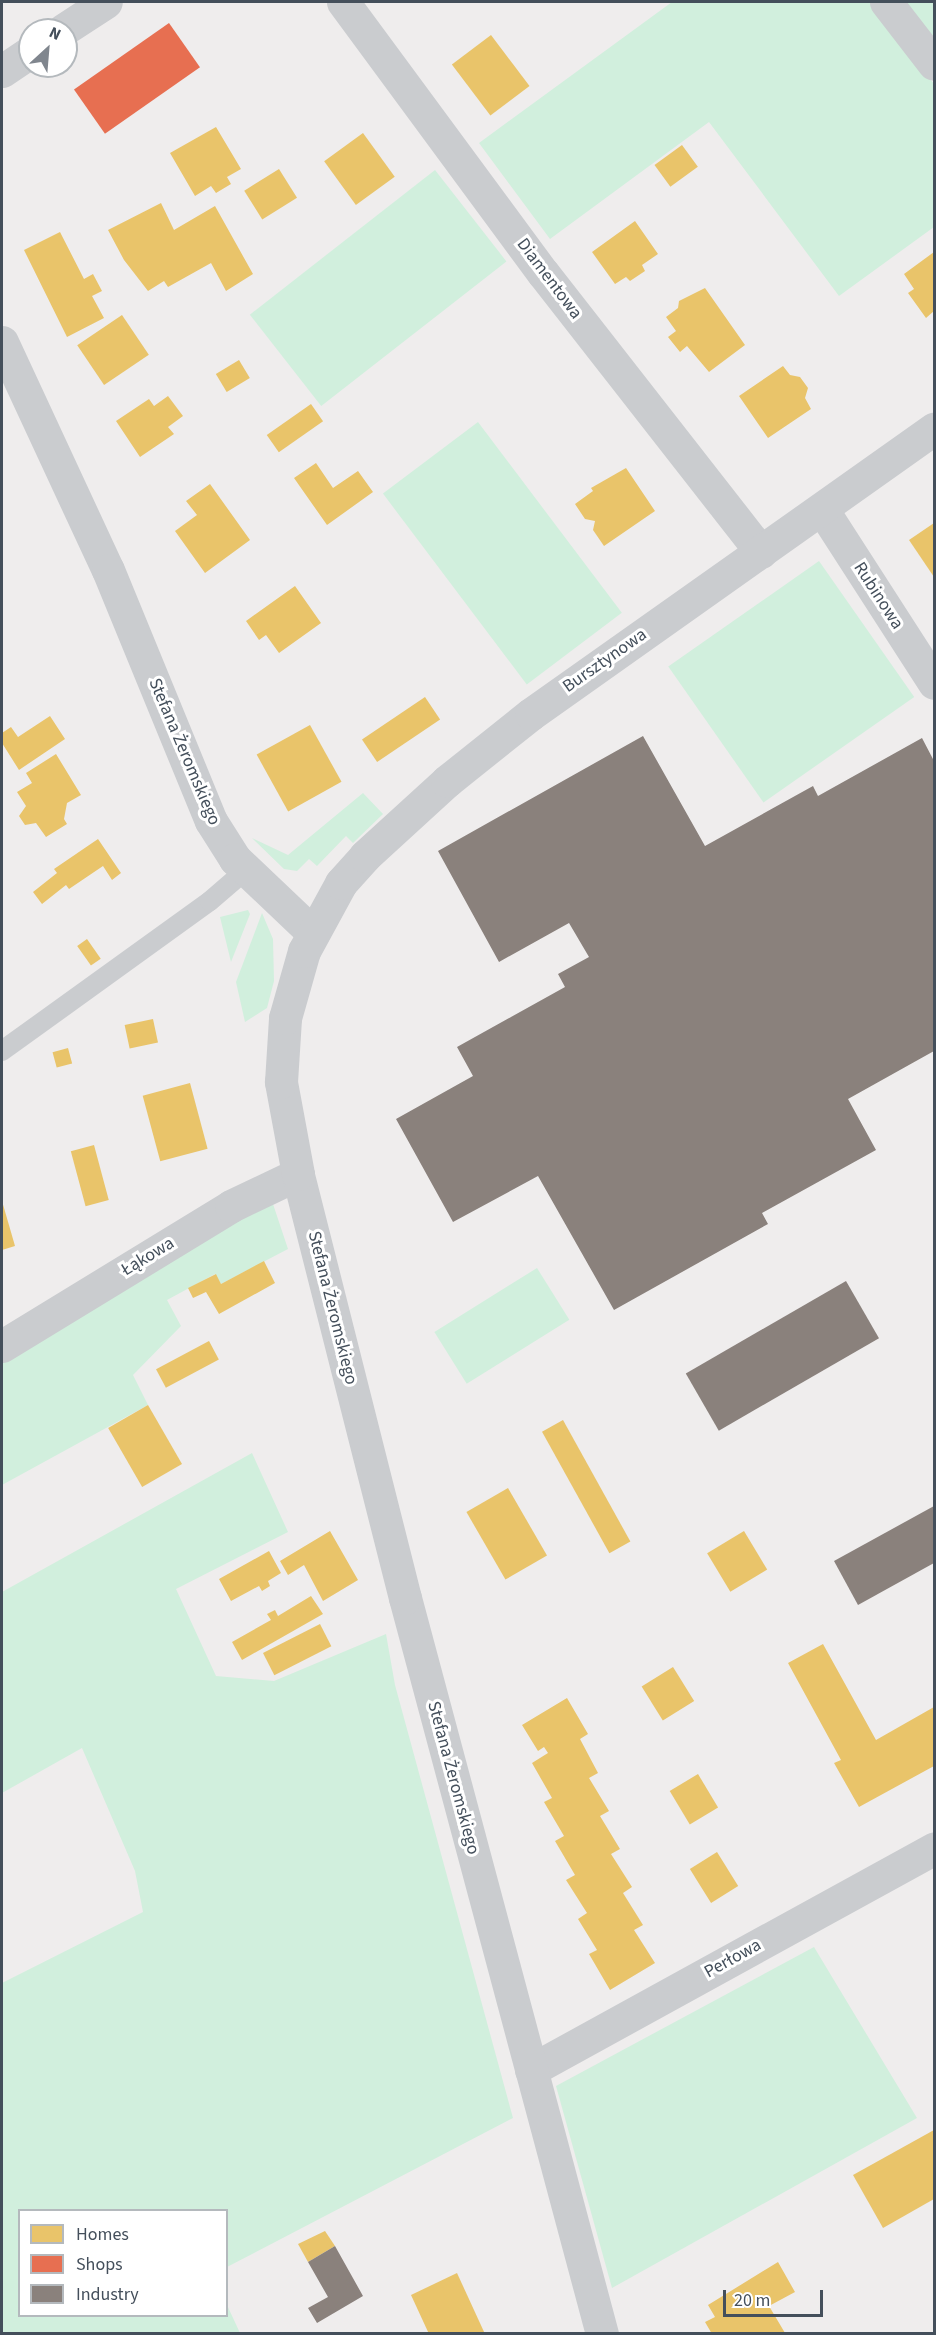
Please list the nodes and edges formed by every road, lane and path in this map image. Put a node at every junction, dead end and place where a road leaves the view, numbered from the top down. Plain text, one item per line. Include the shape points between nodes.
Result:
1 (106, 2) edge
2 (343, 2) edge
3 (886, 2) edge
4 (78, 20) edge
5 (18, 60) edge
6 (934, 64) edge
7 (2, 71) edge
8 (2, 342) edge
9 (934, 429) edge
10 (822, 509) junction
11 (761, 552) junction
12 (934, 683) edge
13 (246, 870) junction
14 (312, 932) junction
15 (2, 1051) edge
16 (298, 1174) junction
17 (2, 1346) edge
18 (934, 1848) edge
19 (531, 2070) junction
20 (602, 2334) edge

1 - 4 street
2 - 11 street, Diamentowa via 543,273
3 - 6 street
5 - 7 street
8 - 13 street, Stefana Żeromskiego via 108,570 212,821
9 - 10 street, Bursztynowa
10 - 11 street, Bursztynowa
10 - 12 street, Rubinowa
11 - 14 street, Bursztynowa via 531,714 447,781 356,866
13 - 14 street, Stefana Żeromskiego
13 - 15 lane via 210,901
14 - 16 street, Stefana Żeromskiego via 291,990 281,1046 280,1082
16 - 17 street, Łąkowa via 231,1206
16 - 19 street, Stefana Żeromskiego
18 - 19 street, Perłowa
19 - 20 street, Stefana Żeromskiego

